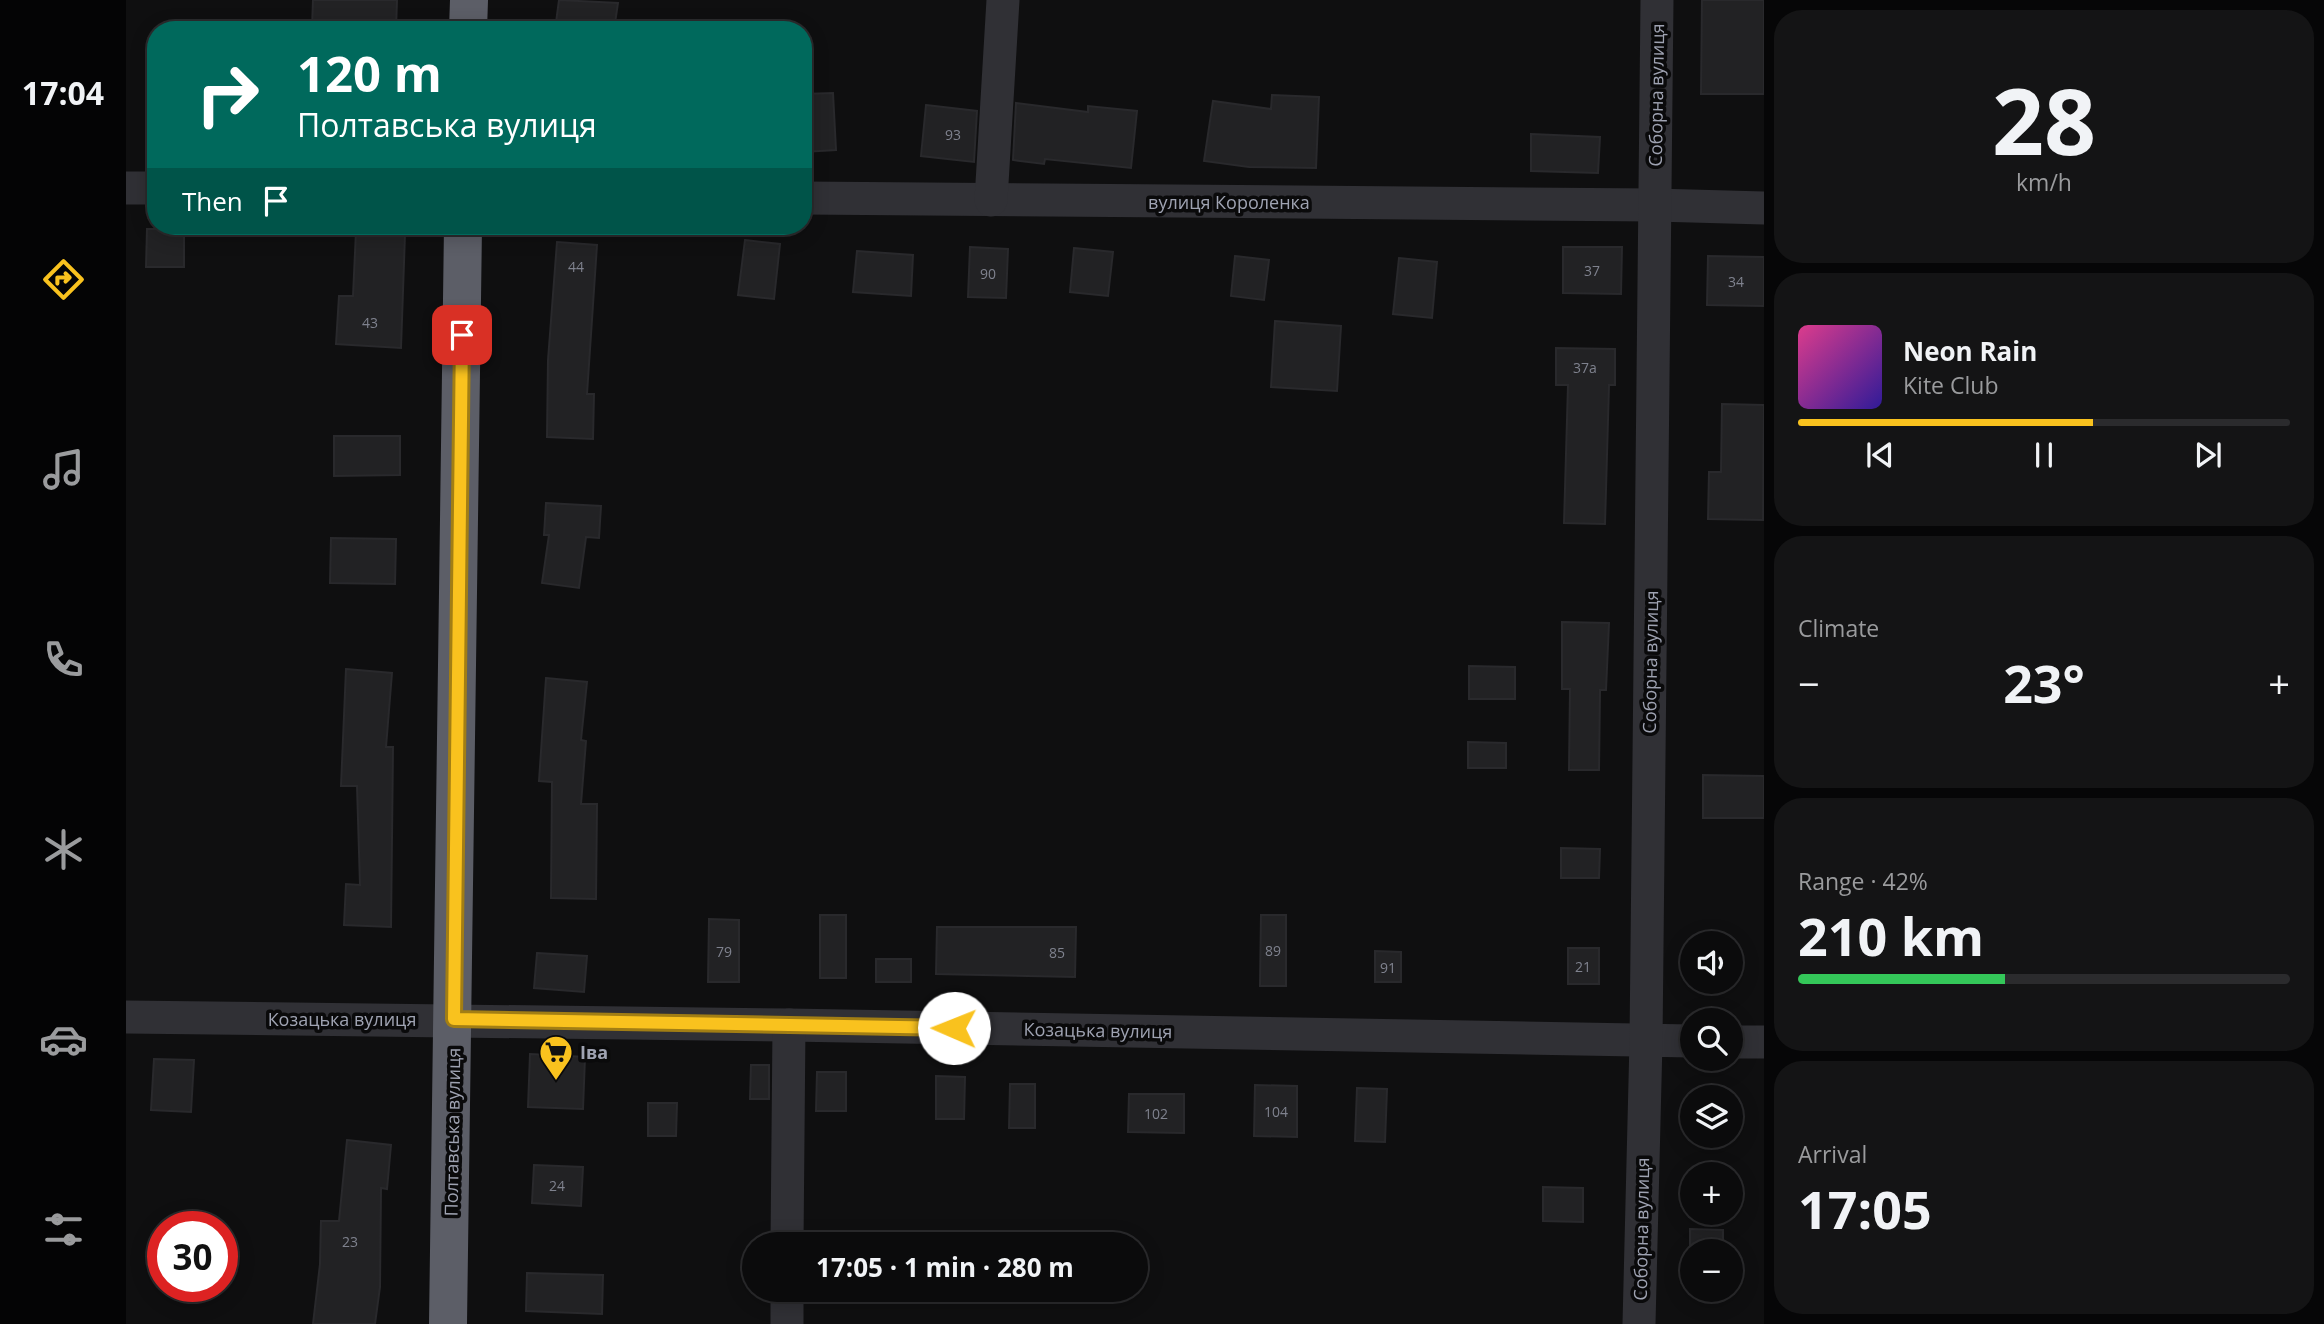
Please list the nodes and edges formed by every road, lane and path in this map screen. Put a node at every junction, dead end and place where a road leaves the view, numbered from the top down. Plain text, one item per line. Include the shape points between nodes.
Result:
1 (469, 0) edge
2 (1003, 0) edge
3 (1657, 0) edge
4 (468, 21) edge
5 (126, 188) edge
6 (147, 188) edge
7 (812, 198) edge
8 (991, 200) junction
9 (1655, 205) junction
10 (1764, 208) edge
11 (463, 235) edge
12 (126, 1017) edge
13 (454, 1019) junction
14 (789, 1024) junction
15 (1646, 1041) junction
16 (1680, 1041) edge
17 (1743, 1042) edge
18 (1764, 1042) edge
19 (787, 1232) edge
20 (787, 1302) edge
21 (448, 1324) edge
22 (786, 1324) edge
23 (1639, 1324) edge

1 - 4 highway
2 - 8 street
3 - 9 street, Соборна вулиця
5 - 6 street
7 - 8 street, вулиця Короленка
8 - 9 street, вулиця Короленка
9 - 10 street, вулиця Короленка
9 - 15 street, Соборна вулиця
11 - 13 highway, Полтавська вулиця
12 - 13 street, Козацька вулиця
13 - 14 street, Козацька вулиця
13 - 21 highway, Полтавська вулиця
14 - 15 street, Козацька вулиця
14 - 19 street
15 - 16 street, Козацька вулиця
15 - 23 street, Соборна вулиця
17 - 18 street
20 - 22 street

